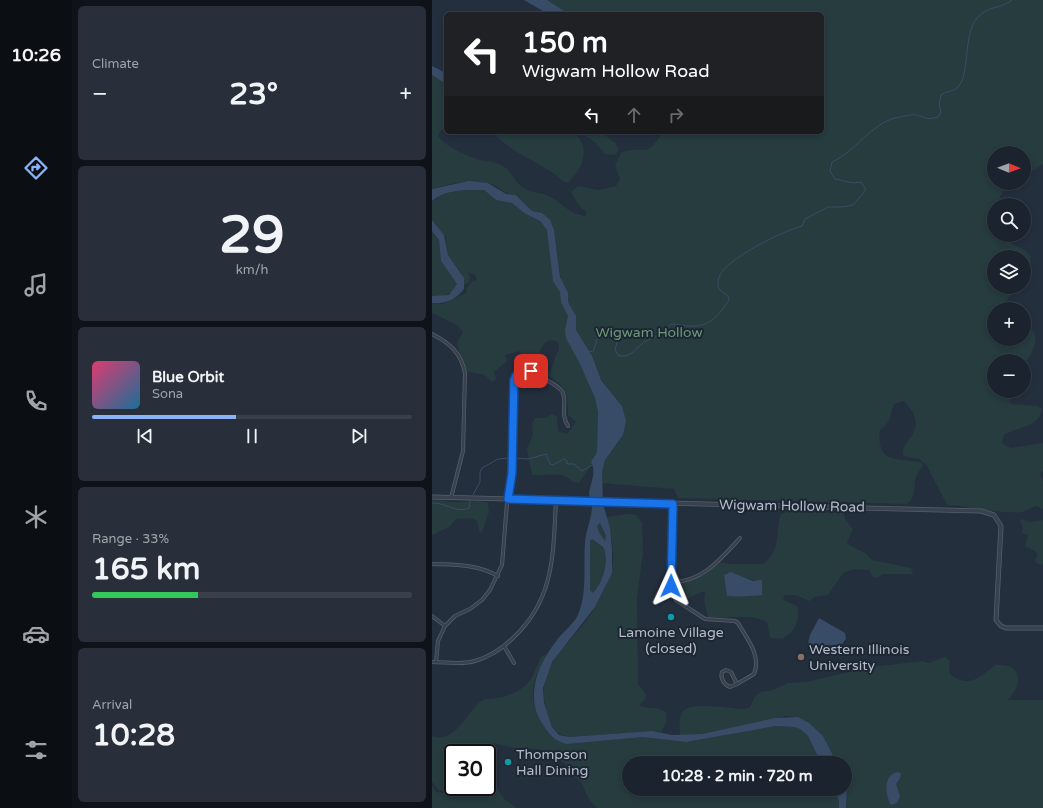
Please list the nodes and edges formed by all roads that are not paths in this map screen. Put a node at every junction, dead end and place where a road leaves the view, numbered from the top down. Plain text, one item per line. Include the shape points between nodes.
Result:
1 (432, 334) edge
2 (568, 426) dead end
3 (432, 497) edge
4 (451, 498) junction
5 (508, 499) junction
6 (556, 501) junction
7 (673, 504) junction
8 (740, 538) dead end
9 (432, 564) edge
10 (498, 576) junction
11 (671, 582) junction
12 (432, 616) edge
13 (445, 626) junction
14 (1043, 628) edge
15 (504, 646) junction
16 (432, 662) edge
17 (436, 662) junction
18 (514, 663) dead end
19 (737, 684) junction

1 - 4 street via 453,347 465,373 463,451
2 - 5 street via 563,416 564,395 561,390 531,371 517,374 514,380 512,473
3 - 4 street, Wigwam Hollow Road
4 - 5 street, Wigwam Hollow Road
5 - 6 street, Wigwam Hollow Road
5 - 10 street via 504,559
6 - 7 street, Wigwam Hollow Road
6 - 15 street via 553,560 546,588 530,619
7 - 11 street
7 - 14 street, Wigwam Hollow Road via 974,509 988,512 996,517 1001,530 996,620 999,625 1006,628
8 - 11 street via 715,565 689,580
9 - 10 street via 476,566
10 - 13 street via 482,600 455,616
11 - 19 street via 676,600 703,618 738,623 754,650 756,659 754,674
12 - 13 street
13 - 17 street via 438,641
15 - 17 street via 475,661
15 - 18 street
16 - 17 street
19 - 19 street via 730,687 726,685 721,675 723,671 731,672

